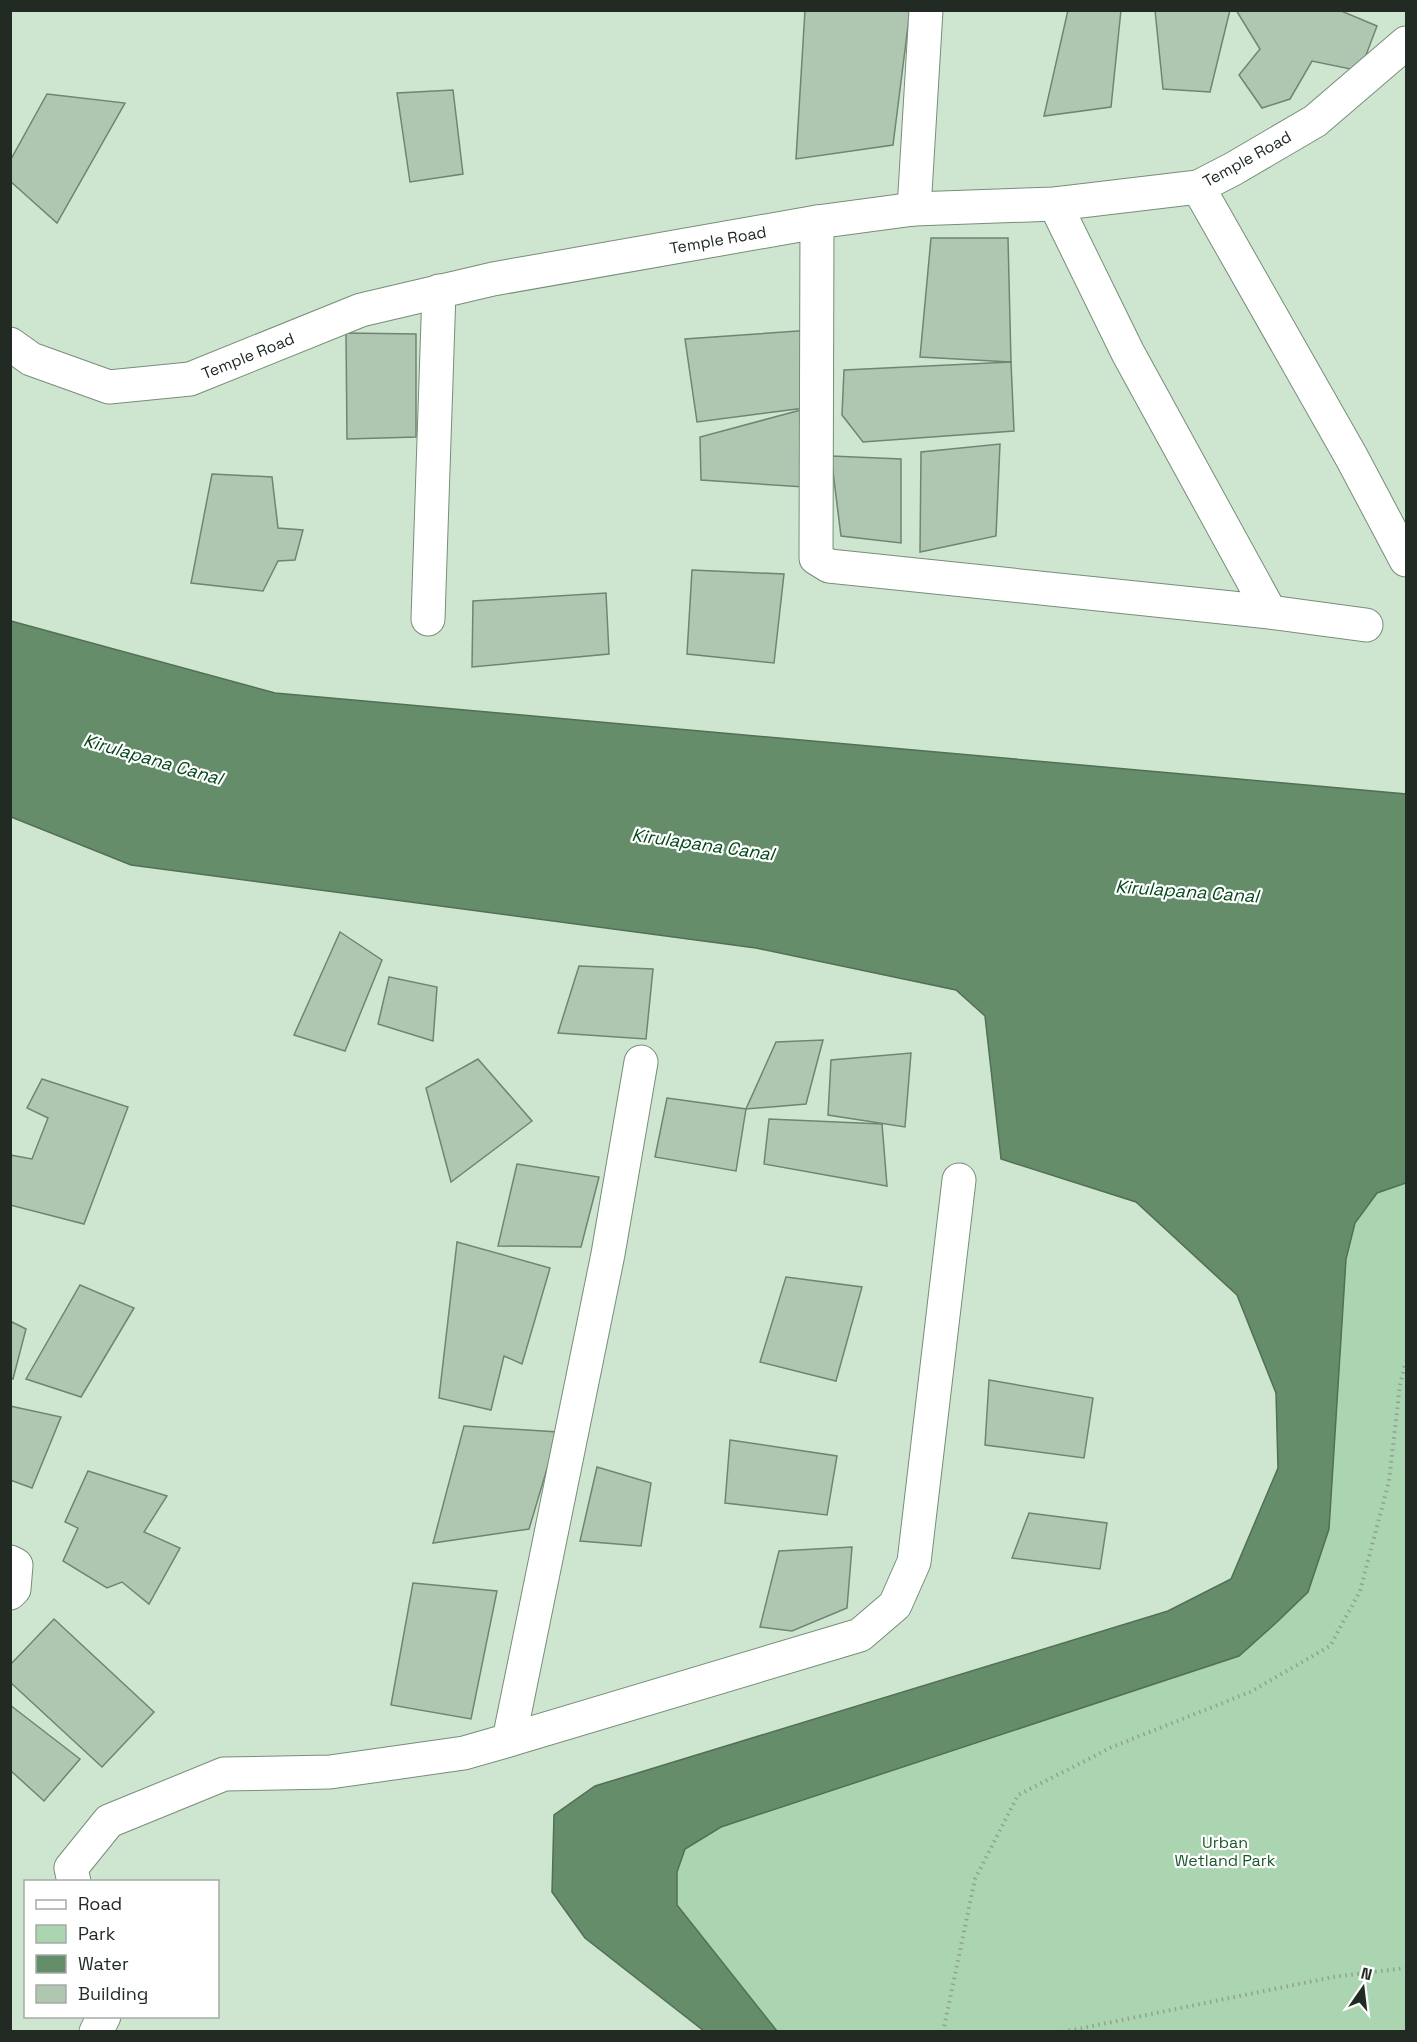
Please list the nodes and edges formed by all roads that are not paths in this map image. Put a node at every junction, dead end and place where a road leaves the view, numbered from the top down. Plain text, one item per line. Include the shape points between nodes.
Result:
1 (926, 10) edge
2 (1407, 43) edge
3 (1198, 187) junction
4 (1055, 204) junction
5 (914, 209) junction
6 (817, 222) junction
7 (439, 291) junction
8 (10, 344) edge
9 (1407, 560) edge
10 (1270, 612) junction
11 (428, 619) dead end
12 (1366, 626) dead end
13 (641, 1062) dead end
14 (959, 1180) dead end
15 (10, 1562) edge
16 (10, 1593) edge
17 (509, 1740) junction
18 (74, 1880) edge

1 - 5 street
2 - 3 street, Temple Road via 1315,121
3 - 4 street, Temple Road
3 - 9 street
4 - 5 street, Temple Road
4 - 10 street via 1128,353
5 - 6 street, Temple Road
6 - 7 street, Temple Road
6 - 10 street via 816,558 829,566
7 - 8 street, Temple Road via 361,310 190,379 109,387 32,359
7 - 11 street
10 - 12 street
13 - 17 street via 608,1254
14 - 17 street via 914,1562 895,1605 860,1635
15 - 16 street via 16,1565 15,1589
17 - 18 street via 464,1753 330,1772 224,1774 109,1821 71,1868

